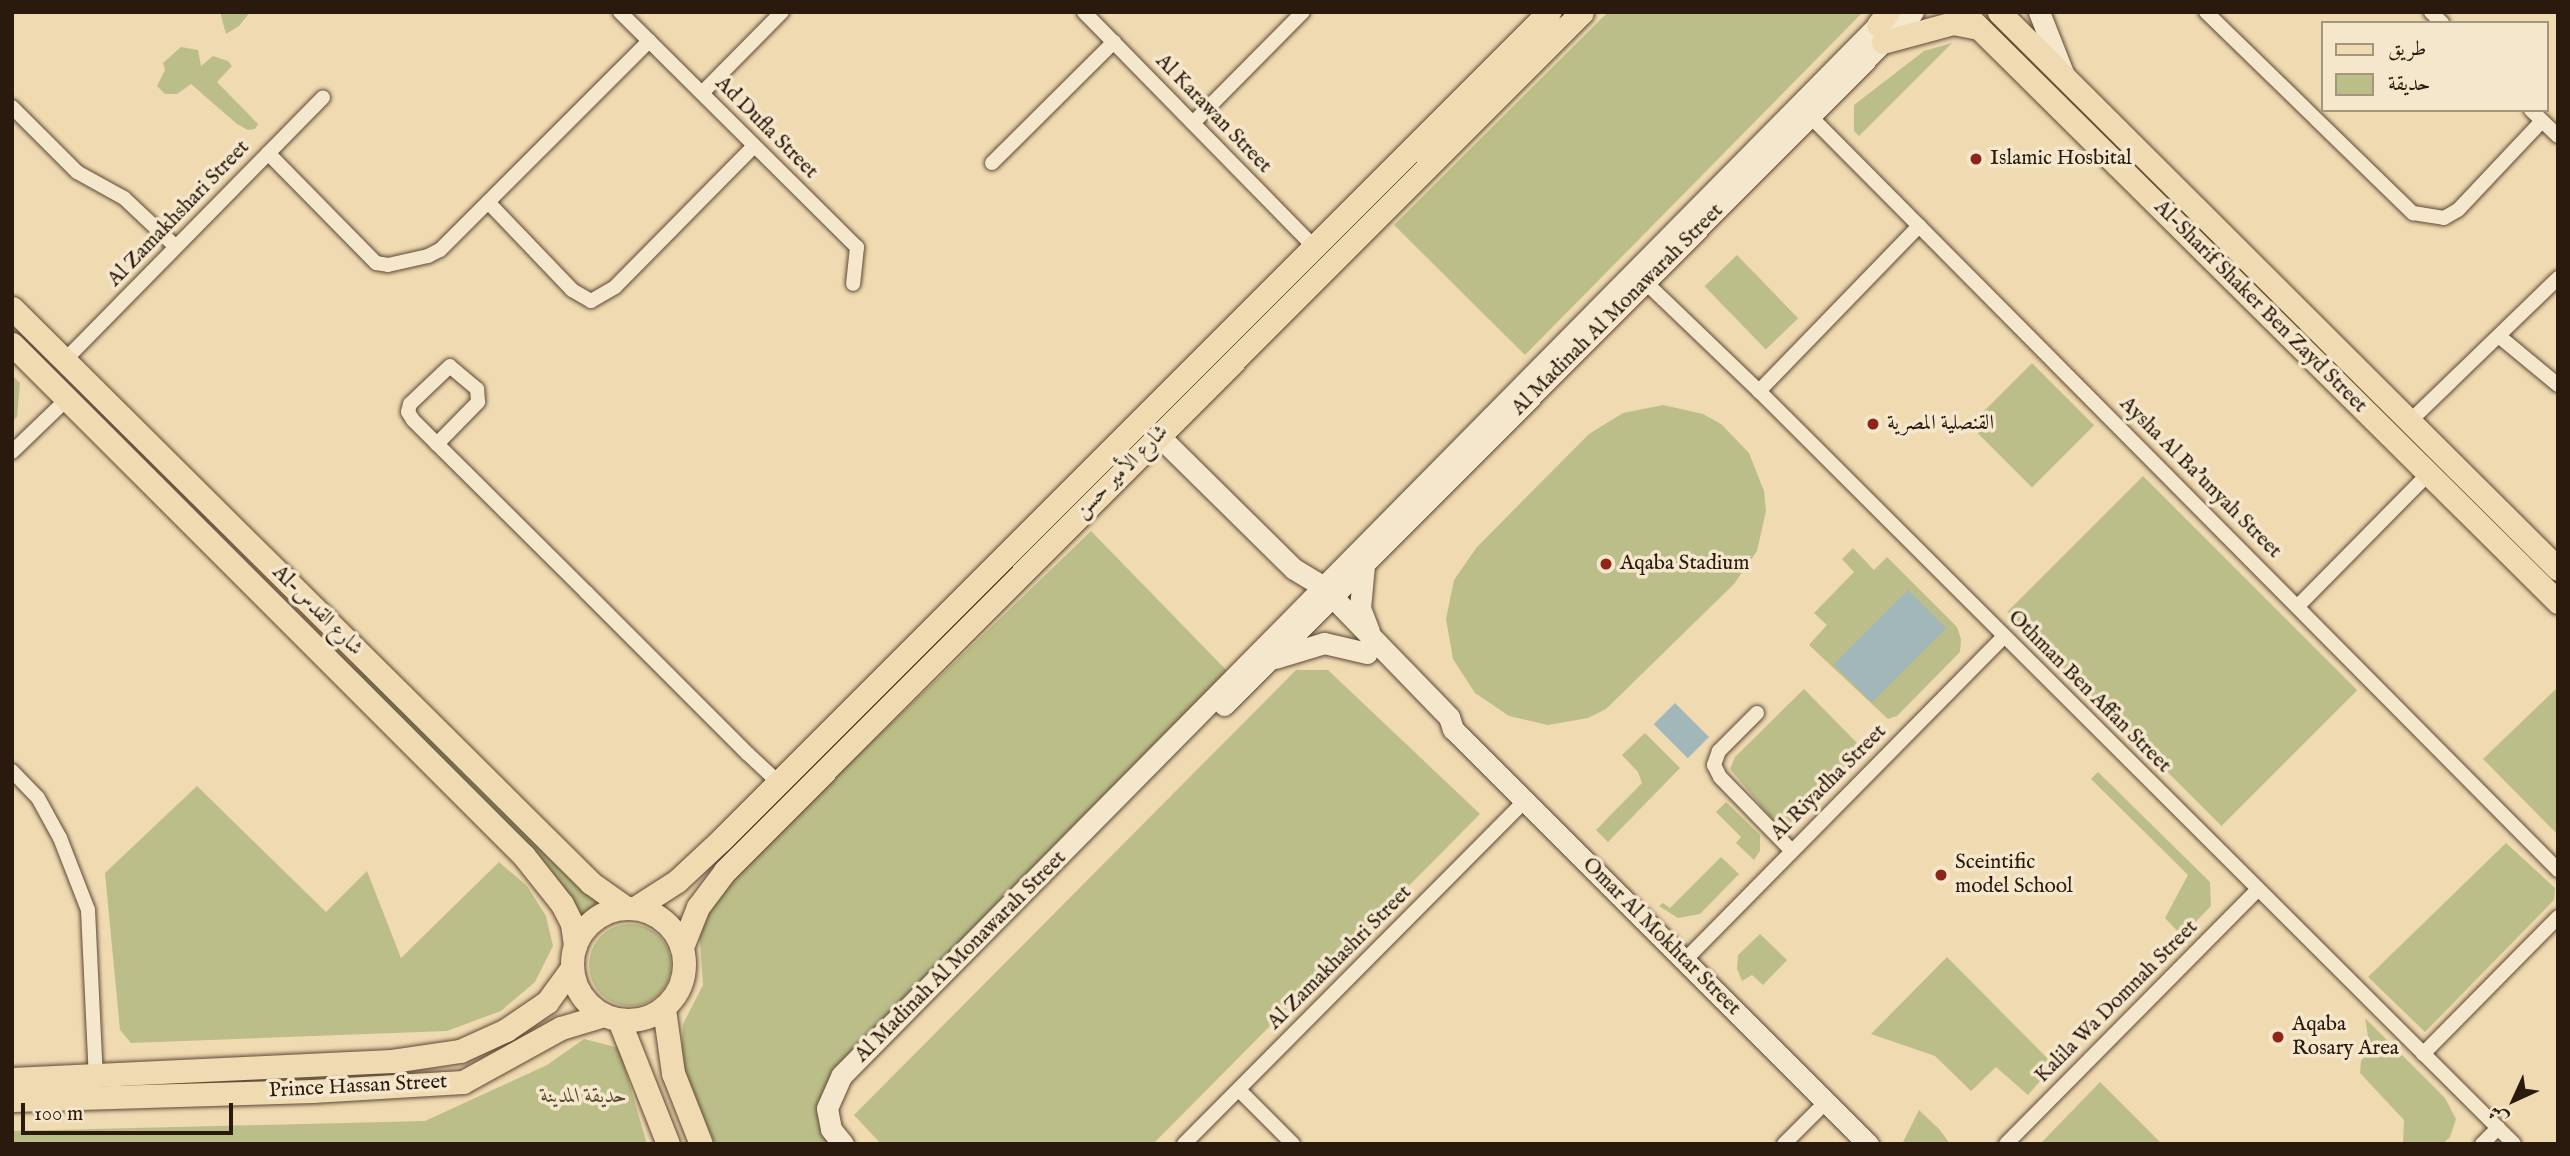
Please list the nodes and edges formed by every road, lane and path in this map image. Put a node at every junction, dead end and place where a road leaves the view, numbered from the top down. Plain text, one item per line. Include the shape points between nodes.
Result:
1 (620, 12) edge
2 (782, 12) edge
3 (1084, 12) edge
4 (1303, 12) edge
5 (1549, 12) edge
6 (1582, 12) edge
7 (1913, 12) edge
8 (1998, 12) edge
9 (2039, 12) edge
10 (2206, 12) edge
11 (1971, 20) edge
12 (1885, 23) edge
13 (649, 41) junction
14 (1114, 42) junction
15 (2067, 81) junction
16 (702, 93) junction
17 (323, 97) dead end
18 (12, 107) edge
19 (2532, 112) edge
20 (1811, 117) junction
21 (2542, 121) junction
22 (1193, 123) junction
23 (2558, 136) edge
24 (754, 146) junction
25 (1430, 147) junction
26 (268, 153) junction
27 (992, 163) dead end
28 (488, 202) junction
29 (1919, 226) junction
30 (1312, 245) junction
31 (176, 247) junction
32 (1639, 277) junction
33 (2558, 278) edge
34 (853, 284) dead end
35 (12, 308) edge
36 (2295, 324) junction
37 (2500, 337) junction
38 (12, 344) edge
39 (65, 360) junction
40 (2558, 386) edge
41 (1759, 391) junction
42 (67, 399) junction
43 (2408, 423) junction
44 (1158, 435) junction
45 (437, 444) junction
46 (12, 452) edge
47 (2428, 474) junction
48 (1021, 537) junction
49 (1039, 553) junction
50 (2556, 564) edge
51 (1364, 565) junction
52 (299, 595) junction
53 (1321, 597) junction
54 (2558, 602) edge
55 (2298, 607) junction
56 (281, 614) junction
57 (2005, 636) junction
58 (1371, 647) junction
59 (1270, 660) junction
60 (1757, 713) dead end
61 (12, 771) edge
62 (779, 783) junction
63 (1121, 797) junction
64 (1525, 801) junction
65 (1792, 850) junction
66 (2558, 870) edge
67 (2257, 890) junction
68 (630, 908) junction
69 (2558, 917) edge
70 (682, 947) junction
71 (573, 957) junction
72 (1685, 960) junction
73 (664, 1009) junction
74 (612, 1018) junction
75 (2423, 1054) junction
76 (12, 1079) edge
77 (97, 1085) junction
78 (1239, 1090) junction
79 (12, 1100) edge
80 (1826, 1102) junction
81 (2498, 1128) junction
82 (837, 1136) edge
83 (668, 1144) edge
84 (701, 1144) edge
85 (1184, 1144) edge
86 (1293, 1144) edge
87 (1784, 1144) edge
88 (1868, 1144) edge
89 (2006, 1144) edge
90 (2482, 1144) edge
91 (2514, 1144) edge

1 - 13 street, Ad Dufla Street
2 - 16 street
3 - 14 street, Al Karawan Street
4 - 22 street
5 - 25 main road, شارع الأمير حسن
6 - 25 main road, شارع الأمير حسن
7 - 12 main road, Al Madinah Al Monawarah Street
8 - 15 main road, Al-Sharif Shaker Ben Zayd Street
9 - 15 main road
10 - 21 street via 2413,213 2444,218 2458,210
11 - 12 main road via 1937,25
11 - 36 main road, Al-Sharif Shaker Ben Zayd Street
12 - 20 main road, Al Madinah Al Monawarah Street
12 - 32 main road, Al Madinah Al Monawarah Street
13 - 16 street, Ad Dufla Street
13 - 28 street
14 - 22 street, Al Karawan Street
14 - 27 street
15 - 36 main road, Al-Sharif Shaker Ben Zayd Street
16 - 24 street, Ad Dufla Street
17 - 26 street, Al Zamakhshari Street
18 - 31 street via 77,172 124,198
19 - 21 street
20 - 29 street, Aysha Al Ba'unyah Street
20 - 32 main road, Al Madinah Al Monawarah Street
21 - 23 street
22 - 30 street, Al Karawan Street
24 - 28 street via 615,287 591,301 580,298
24 - 34 street, Ad Dufla Street via 858,247
25 - 30 main road, شارع الأمير حسن
25 - 44 main road, شارع الأمير حسن
26 - 28 street via 381,265 434,254
26 - 31 street, Al Zamakhshari Street
29 - 41 street
29 - 55 street, Aysha Al Ba'unyah Street
30 - 48 main road, شارع الأمير حسن
31 - 39 street, Al Zamakhshari Street
32 - 41 street, Othman Ben Affan Street
32 - 51 main road, Al Madinah Al Monawarah Street
32 - 53 main road, Al Madinah Al Monawarah Street
33 - 37 street
35 - 39 main road, Al-شارع القدس
36 - 43 main road, Al-Sharif Shaker Ben Zayd Street
36 - 47 main road, Al-Sharif Shaker Ben Zayd Street
37 - 40 street
37 - 43 street
38 - 42 main road, Al-شارع القدس
39 - 52 main road, Al-شارع القدس
41 - 57 street, Othman Ben Affan Street
42 - 46 street
42 - 56 main road, Al-شارع القدس
43 - 50 main road, Al-Sharif Shaker Ben Zayd Street
44 - 49 main road, شارع الأمير حسن
44 - 53 main road, Omar Al Mokhtar Street
45 - 45 street via 478,402 477,389 450,366 410,404 408,412
45 - 62 street
47 - 54 main road, Al-Sharif Shaker Ben Zayd Street
47 - 55 street
48 - 49 main road
48 - 62 main road, شارع الأمير حسن
49 - 70 main road, شارع الأمير حسن via 725,871 698,907
51 - 53 main road, Al Madinah Al Monawarah Street
51 - 58 main road via 1360,608
52 - 56 main road
52 - 68 main road, Al-شارع القدس via 591,883
53 - 58 main road, Omar Al Mokhtar Street
53 - 59 main road
53 - 63 main road via 1181,728
55 - 66 street, Aysha Al Ba'unyah Street
56 - 71 main road, Al-شارع القدس via 547,882 572,924
57 - 65 street, Al Riyadha Street
57 - 67 street, Othman Ben Affan Street
58 - 59 main road via 1324,643
58 - 64 main road, Omar Al Mokhtar Street via 1449,717 1453,729
59 - 63 main road via 1156,770
60 - 65 street via 1719,751 1714,765 1720,777
61 - 77 street via 38,798 60,838 88,910
62 - 68 main road, شارع الأمير حسن via 677,881
63 - 82 main road, Al Madinah Al Monawarah Street via 841,1076 828,1099
64 - 72 main road, Omar Al Mokhtar Street
64 - 78 street, Al Zamakhashri Street
65 - 72 street, Al Riyadha Street
67 - 75 street, Othman Ben Affan Street
67 - 89 street, Kalila Wa Domnah Street
68 - 70 main road via 664,920
68 - 71 main road via 594,919
69 - 75 street
70 - 73 main road via 684,974
71 - 74 main road via 578,991
71 - 77 main road, Prince Hassan Street via 547,1002 506,1030 460,1051 392,1061
72 - 80 main road, Omar Al Mokhtar Street
73 - 74 main road via 650,1017
73 - 84 main road via 673,1073
74 - 77 main road, Prince Hassan Street via 561,1028 463,1082 312,1091
74 - 83 main road
75 - 81 street, Othman Ben Affan Street
76 - 77 main road, Prince Hassan Street
77 - 79 main road, Prince Hassan Street
78 - 85 street, Al Zamakhashri Street
78 - 86 street
80 - 87 street
80 - 88 main road, Omar Al Mokhtar Street
81 - 90 street
81 - 91 street, Othman Ben Affan Street

